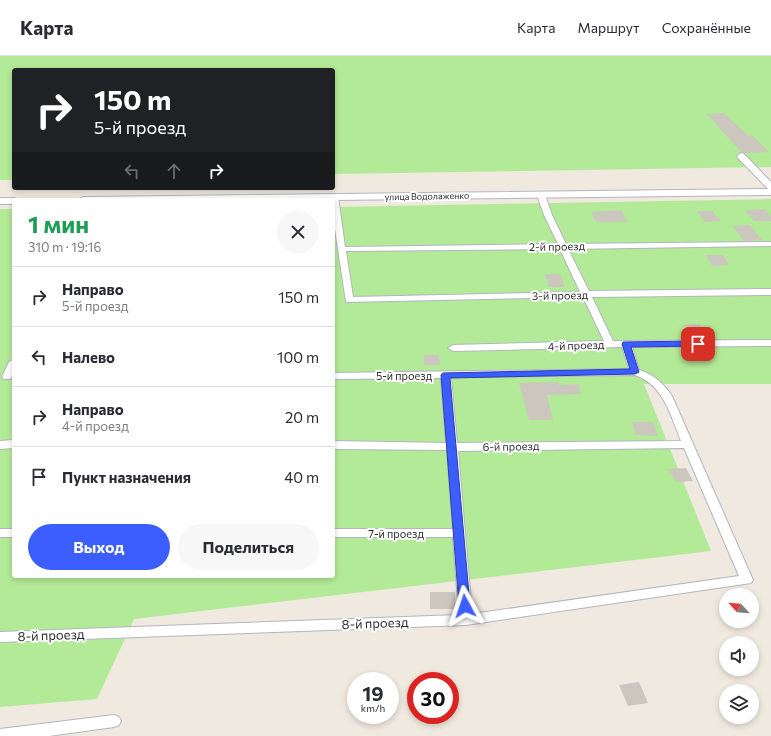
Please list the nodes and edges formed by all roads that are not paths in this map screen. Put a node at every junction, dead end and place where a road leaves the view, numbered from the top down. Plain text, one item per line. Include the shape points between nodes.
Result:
1 (741, 156) dead end
2 (771, 187) edge
3 (771, 192) edge
4 (541, 195) junction
5 (334, 197) joint
6 (291, 198) edge
7 (0, 201) edge
8 (12, 201) edge
9 (335, 203) edge
10 (771, 244) edge
11 (562, 245) junction
12 (343, 249) junction
13 (771, 292) edge
14 (586, 294) junction
15 (771, 343) edge
16 (610, 344) junction
17 (626, 344) junction
18 (453, 348) dead end
19 (12, 366) edge
20 (639, 373) junction
21 (446, 375) junction
22 (335, 376) edge
23 (7, 377) edge
24 (0, 444) edge
25 (12, 444) edge
26 (688, 444) junction
27 (335, 445) edge
28 (452, 447) junction
29 (0, 533) edge
30 (12, 533) edge
31 (335, 533) edge
32 (459, 533) junction
33 (466, 620) junction
34 (0, 637) edge
35 (114, 721) dead end
36 (0, 736) edge

1 - 2 street
3 - 4 main road, улица Водолаженко
4 - 5 main road, улица Водолаженко
4 - 11 street
5 - 6 main road, улица Водолаженко
7 - 8 main road
9 - 12 street
10 - 11 street, 2-й проезд
11 - 12 street, 2-й проезд
11 - 14 street
12 - 14 street, 3-й проезд via 349,300
13 - 14 street, 3-й проезд
14 - 16 street
15 - 17 street, 4-й проезд
16 - 17 street, 4-й проезд
16 - 18 street, 4-й проезд
17 - 20 street
19 - 23 street
20 - 21 street, 5-й проезд
20 - 26 street via 656,383 667,396
21 - 22 street, 5-й проезд
21 - 28 street
24 - 25 street
26 - 28 street, 6-й проезд
26 - 33 street, 8-й проезд via 747,580
27 - 28 street, 6-й проезд
28 - 32 street
29 - 30 street
31 - 32 street, 7-й проезд
32 - 33 street
33 - 34 street, 8-й проезд
35 - 36 street

